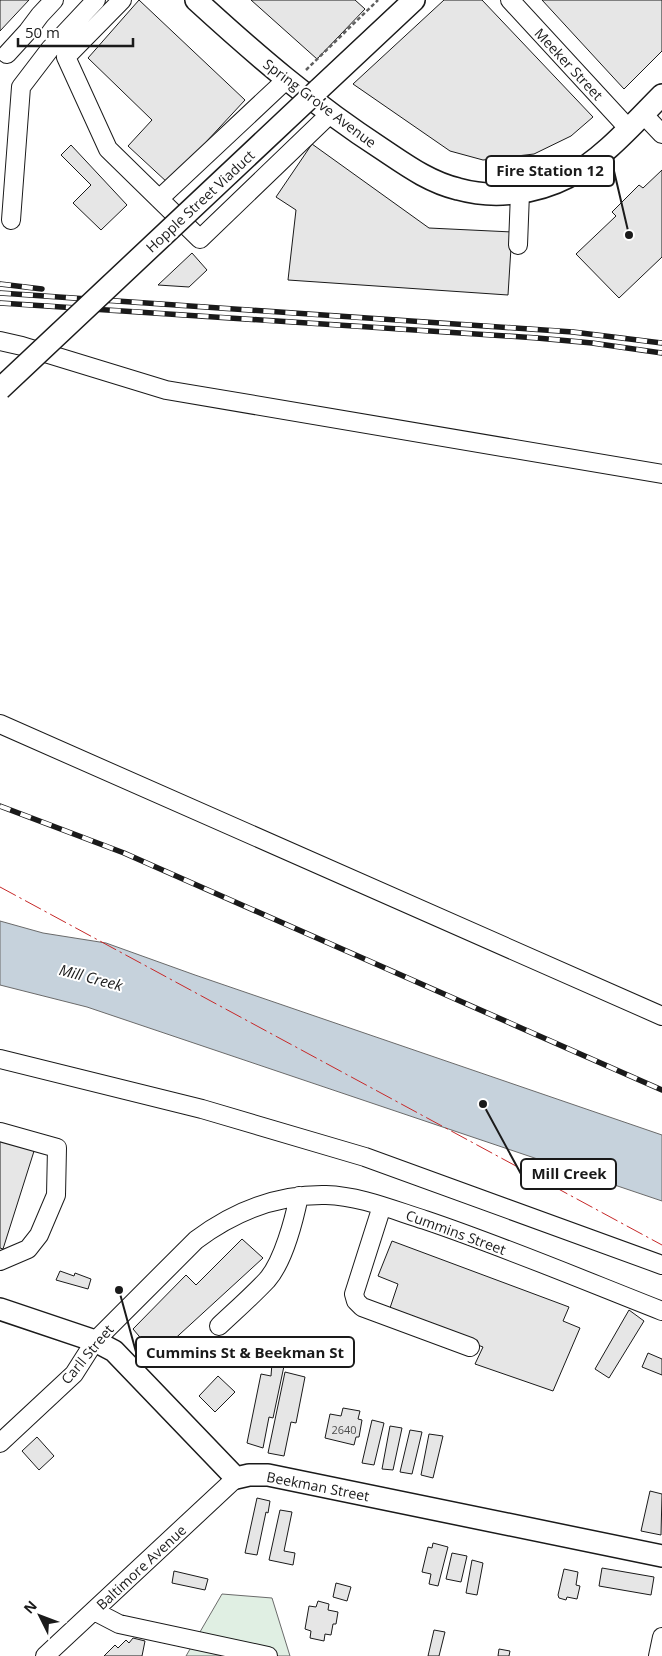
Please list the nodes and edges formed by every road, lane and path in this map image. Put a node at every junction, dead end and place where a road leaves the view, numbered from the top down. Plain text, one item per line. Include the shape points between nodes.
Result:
1 (54, 0) edge
2 (96, 0) edge
3 (122, 0) edge
4 (196, 0) edge
5 (378, 0) edge
6 (510, 0) edge
7 (407, 7) edge
8 (7, 54) dead end
9 (290, 81) junction
10 (662, 95) edge
11 (330, 114) junction
12 (636, 121) junction
13 (662, 134) edge
14 (520, 192) junction
15 (159, 199) junction
16 (12, 220) dead end
17 (518, 245) dead end
18 (0, 341) edge
19 (0, 389) edge
20 (662, 474) edge
21 (0, 724) edge
22 (662, 1016) edge
23 (0, 1059) edge
24 (0, 1132) edge
25 (299, 1196) junction
26 (382, 1206) junction
27 (244, 1211) joint
28 (0, 1261) edge
29 (662, 1265) edge
30 (0, 1309) edge
31 (662, 1311) edge
32 (219, 1326) dead end
33 (95, 1341) junction
34 (470, 1347) dead end
35 (0, 1443) edge
36 (236, 1478) junction
37 (662, 1556) edge
38 (94, 1611) junction
39 (662, 1637) edge
40 (45, 1656) edge
41 (268, 1656) edge
42 (658, 1656) edge

1 - 8 street
2 - 16 street via 50,49 22,87
3 - 15 street via 66,57 108,149
4 - 9 main road, Spring Grove Avenue via 259,58
5 - 9 path
6 - 12 street, Meeker Street
7 - 19 main road, Hopple Street Viaduct, bridge
9 - 11 main road, Spring Grove Avenue
9 - 15 street
10 - 12 main road, Spring Grove Avenue
11 - 14 main road, Spring Grove Avenue via 420,174 439,183 480,193
11 - 15 street via 200,239
12 - 13 street, Meeker Street
12 - 14 main road, Spring Grove Avenue via 593,162 569,177 543,188
14 - 17 street
18 - 20 street via 166,390
21 - 22 street
23 - 29 street via 202,1109 365,1157
24 - 28 street via 57,1148 56,1195 38,1235 28,1249
25 - 26 street, Cummins Street via 327,1195
25 - 27 street, Cummins Street
25 - 32 street via 282,1251 268,1278
26 - 31 street, Cummins Street via 455,1230
26 - 34 street via 354,1294 356,1301 362,1307
27 - 33 street, Carll Street via 196,1240
30 - 33 main road
33 - 35 street, Carll Street via 74,1374
33 - 36 main road via 114,1351
36 - 37 main road, Beekman Street via 268,1475
36 - 38 street, Baltimore Avenue
38 - 40 street, Baltimore Avenue
38 - 41 street via 119,1624
39 - 42 street

